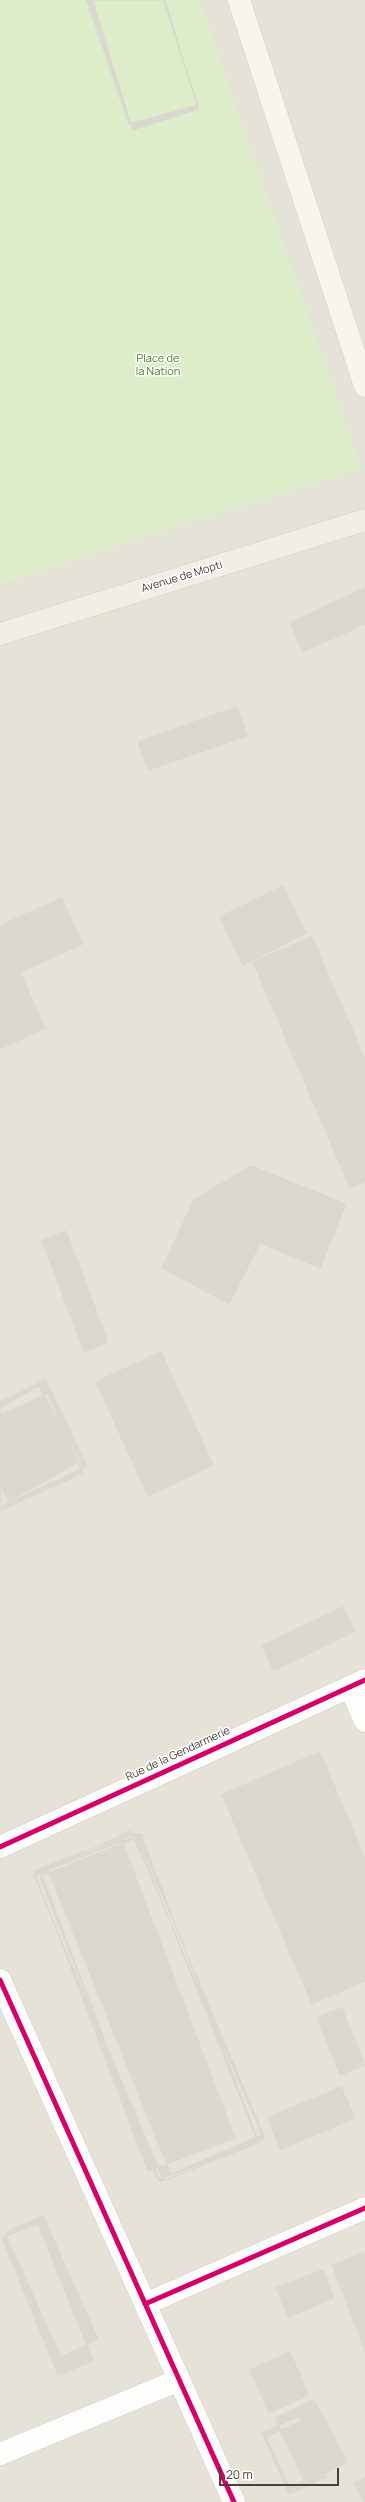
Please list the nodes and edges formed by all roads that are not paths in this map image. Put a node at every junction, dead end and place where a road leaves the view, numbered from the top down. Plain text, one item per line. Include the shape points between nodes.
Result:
1 (239, 0) edge
2 (365, 386) edge
3 (365, 520) edge
4 (0, 634) edge
5 (357, 1683) edge
6 (365, 1721) edge
7 (0, 1847) edge
8 (0, 1980) edge
9 (365, 2208) edge
10 (145, 2304) junction
11 (179, 2380) junction
12 (0, 2454) edge
13 (234, 2502) edge

1 - 2 main road
3 - 4 main road, Avenue de Mopti
5 - 6 street
5 - 7 street, Rue de la Gendarmerie
8 - 10 street
9 - 10 street
10 - 11 street
11 - 12 street
11 - 13 street

